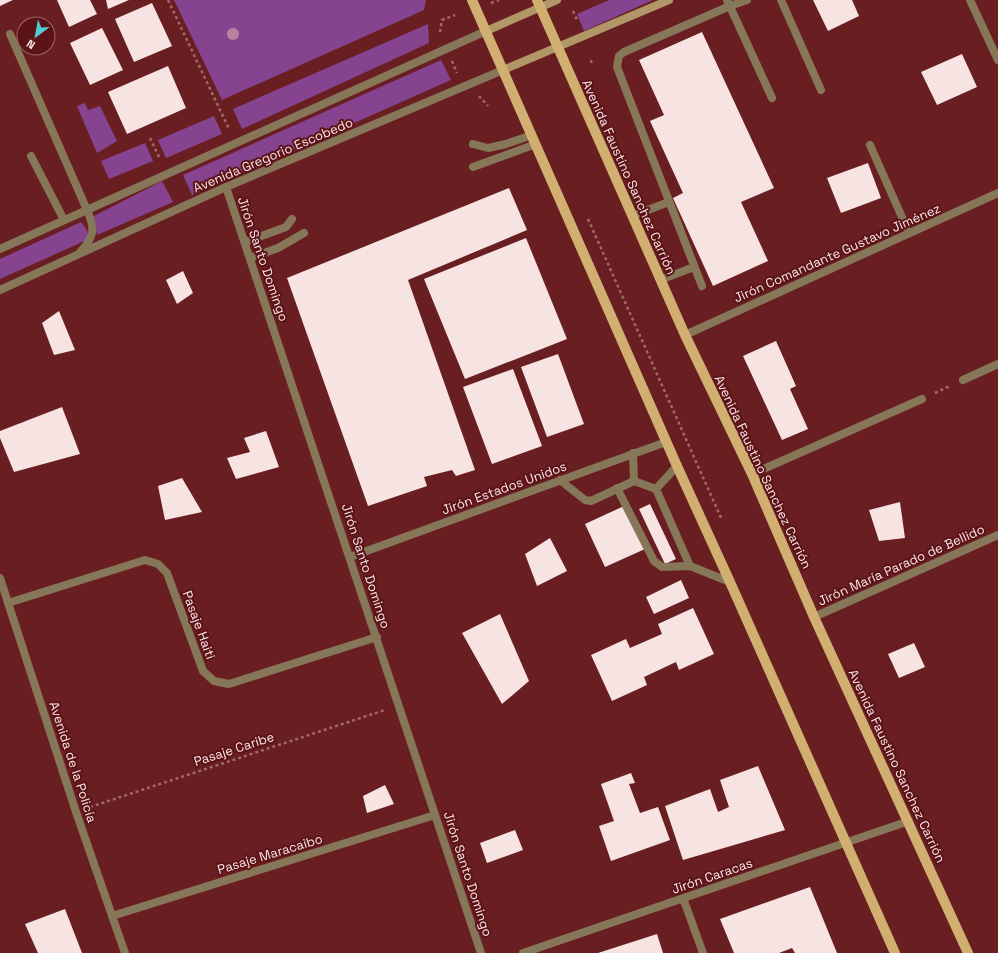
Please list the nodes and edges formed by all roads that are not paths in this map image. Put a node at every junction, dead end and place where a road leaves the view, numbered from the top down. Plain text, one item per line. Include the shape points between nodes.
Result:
1 (472, 0) edge
2 (557, 0) edge
3 (669, 0) edge
4 (747, 0) edge
5 (781, 0) edge
6 (970, 0) edge
7 (729, 3) edge
8 (538, 4) edge
9 (486, 31) junction
10 (10, 34) dead end
11 (558, 47) junction
12 (998, 60) edge
13 (503, 70) junction
14 (821, 90) dead end
15 (772, 98) dead end
16 (534, 139) junction
17 (473, 144) dead end
18 (870, 145) dead end
19 (31, 156) dead end
20 (473, 167) dead end
21 (226, 187) junction
22 (998, 193) edge
23 (669, 202) junction
24 (87, 210) junction
25 (632, 216) junction
26 (292, 219) dead end
27 (64, 220) junction
28 (304, 233) dead end
29 (909, 233) junction
30 (245, 242) junction
31 (0, 249) edge
32 (78, 254) junction
33 (250, 258) junction
34 (694, 267) junction
35 (660, 280) junction
36 (702, 286) dead end
37 (0, 290) edge
38 (685, 335) junction
39 (998, 364) edge
40 (963, 380) road end
41 (922, 399) road end
42 (666, 442) junction
43 (634, 453) junction
44 (677, 466) junction
45 (752, 474) junction
46 (560, 480) junction
47 (634, 481) junction
48 (617, 488) junction
49 (656, 489) junction
50 (998, 535) edge
51 (350, 557) junction
52 (690, 566) junction
53 (0, 578) edge
54 (730, 582) junction
55 (8, 603) junction
56 (814, 617) junction
57 (377, 638) junction
58 (435, 815) junction
59 (909, 821) junction
60 (845, 843) junction
61 (684, 898) junction
62 (112, 916) junction
63 (125, 953) edge
64 (481, 953) edge
65 (523, 953) edge
66 (703, 953) edge
67 (894, 953) edge
68 (968, 953) edge

1 - 9 main road
2 - 8 main road, Avenida Gregorio Escobedo
3 - 11 main road, Avenida Gregorio Escobedo
4 - 7 street
5 - 14 street
6 - 12 street
7 - 15 street
7 - 23 street via 619,56 617,67
8 - 9 main road, Avenida Gregorio Escobedo
8 - 11 main road, Avenida Faustino Sanchez Carrión
9 - 13 main road
9 - 24 street, Avenida Gregorio Escobedo
10 - 24 street
11 - 13 main road, Avenida Gregorio Escobedo
11 - 25 main road, Avenida Faustino Sanchez Carrión
13 - 16 main road
13 - 21 street, Avenida Gregorio Escobedo
16 - 17 street via 488,148
16 - 20 street
16 - 42 main road
18 - 29 street
19 - 27 street
21 - 30 street, Jirón Santo Domingo
21 - 32 street, Avenida Gregorio Escobedo
22 - 29 street, Jirón Comandante Gustavo Jiménez
23 - 25 street
23 - 34 street
24 - 27 street, Avenida Gregorio Escobedo
24 - 32 street via 93,222 92,235
25 - 35 main road, Avenida Faustino Sanchez Carrión
26 - 30 street via 286,227
27 - 31 street, Avenida Gregorio Escobedo
28 - 33 street via 278,248
29 - 38 street, Jirón Comandante Gustavo Jiménez
30 - 33 street, Jirón Santo Domingo
32 - 37 street, Avenida Gregorio Escobedo
33 - 51 street, Jirón Santo Domingo
34 - 35 street
34 - 36 street
35 - 38 main road, Avenida Faustino Sanchez Carrión
38 - 45 main road, Avenida Faustino Sanchez Carrión
39 - 40 street
41 - 45 street
42 - 43 street, Jirón Estados Unidos
42 - 44 main road
43 - 46 street, Jirón Estados Unidos
43 - 47 street
44 - 49 street
44 - 54 main road
45 - 56 main road, Avenida Faustino Sanchez Carrión
46 - 48 street via 588,501
46 - 51 street, Jirón Estados Unidos
47 - 48 street
47 - 49 street
48 - 52 street via 654,561 662,567
49 - 52 street
50 - 56 street, Jirón María Parado de Bellido
51 - 57 street, Jirón Santo Domingo
52 - 54 street
53 - 55 street, Avenida de la Policía
54 - 60 main road
55 - 57 street, Pasaje Haiti via 145,560 158,564 167,573 203,671 214,681 229,684
55 - 62 street, Avenida de la Policía
56 - 59 main road, Avenida Faustino Sanchez Carrión
57 - 58 street, Jirón Santo Domingo
58 - 62 street, Pasaje Maracaibo
58 - 64 street, Jirón Santo Domingo
59 - 60 street, Jirón Caracas
59 - 68 main road, Avenida Faustino Sanchez Carrión
60 - 61 street, Jirón Caracas
60 - 67 main road
61 - 65 street, Jirón Caracas
61 - 66 street
62 - 63 street, Avenida de la Policía

